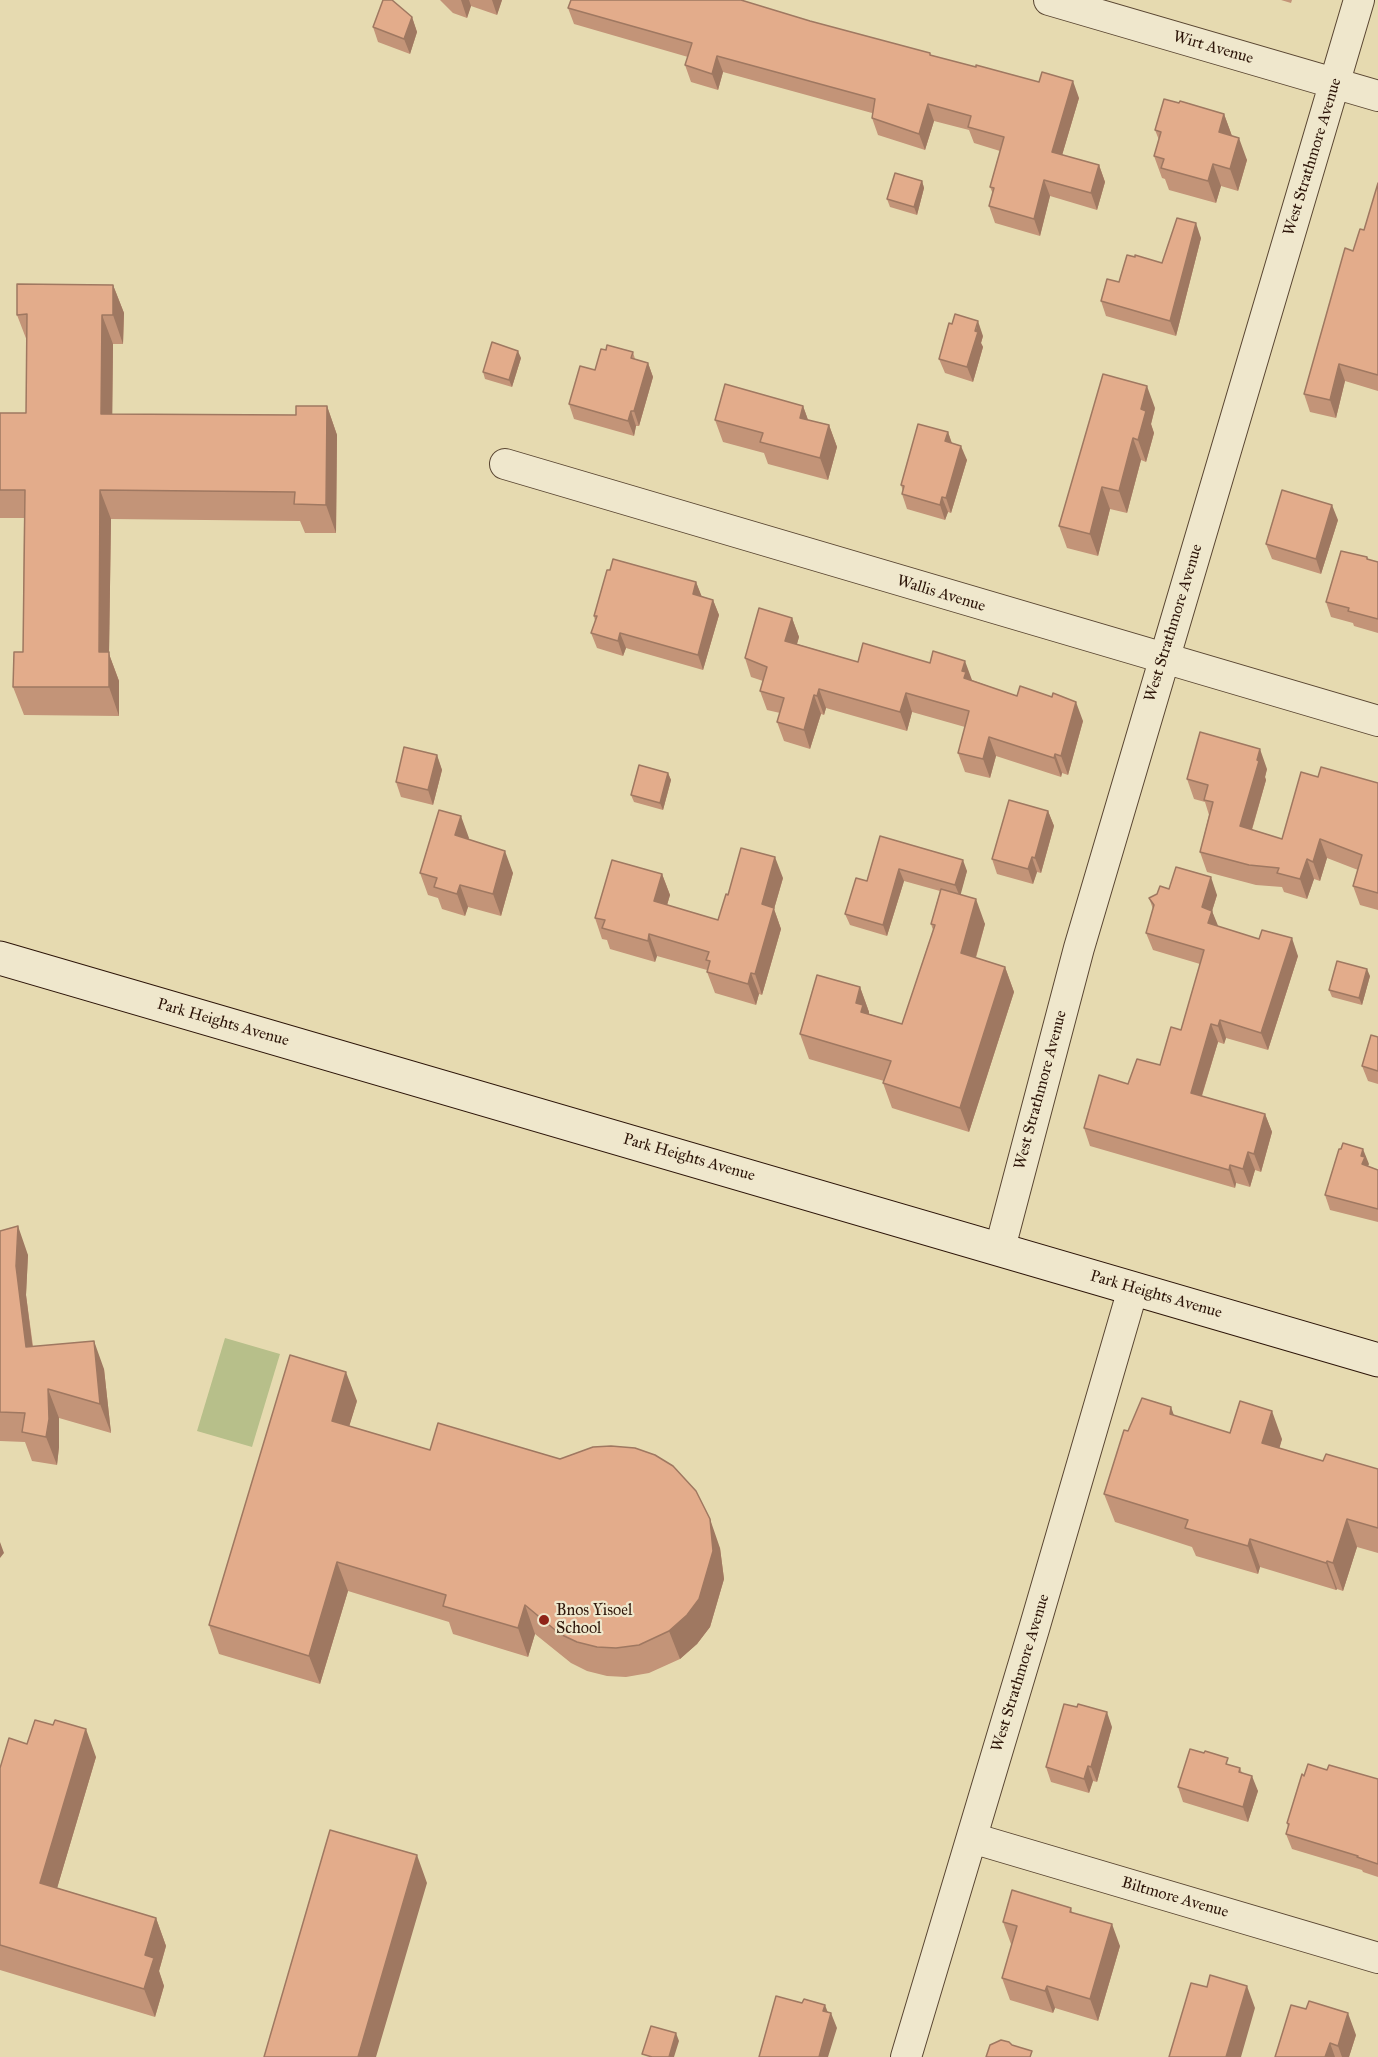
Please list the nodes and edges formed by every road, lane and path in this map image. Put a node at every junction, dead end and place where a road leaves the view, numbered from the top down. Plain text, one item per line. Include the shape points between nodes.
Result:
1 (1049, 0) edge
2 (1359, 0) edge
3 (1335, 84) junction
4 (1378, 96) edge
5 (505, 464) dead end
6 (1163, 659) junction
7 (1378, 721) edge
8 (0, 958) edge
9 (1000, 1248) junction
10 (1133, 1289) junction
11 (1378, 1360) edge
12 (972, 1838) junction
13 (1378, 1958) edge
14 (906, 2057) edge

1 - 3 street, Wirt Avenue
2 - 3 street, West Strathmore Avenue
3 - 4 street, Wirt Avenue
3 - 6 street, West Strathmore Avenue
5 - 6 street, Wallis Avenue
6 - 7 street, Wallis Avenue
6 - 9 street, West Strathmore Avenue via 1079,948
8 - 9 main road, Park Heights Avenue
9 - 10 main road, Park Heights Avenue
10 - 11 main road, Park Heights Avenue
10 - 12 street, West Strathmore Avenue
12 - 13 street, Biltmore Avenue
12 - 14 street, West Strathmore Avenue

